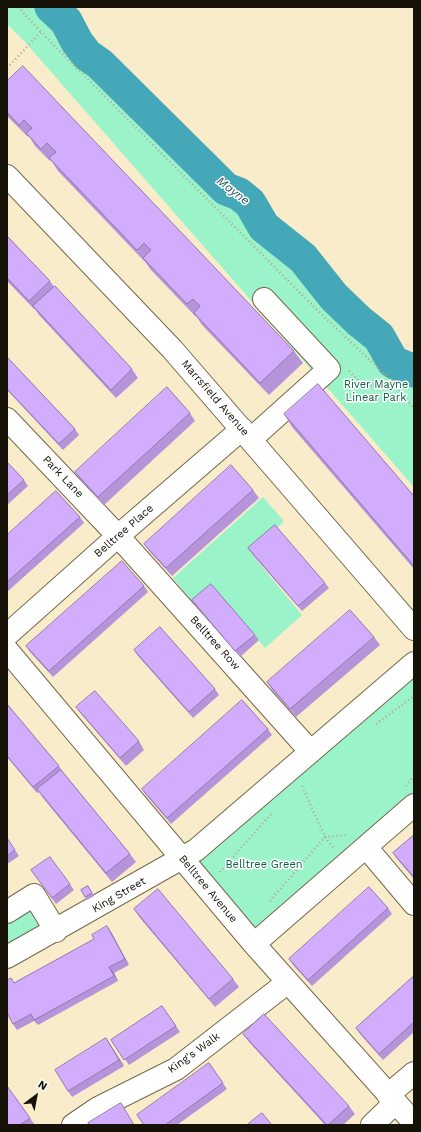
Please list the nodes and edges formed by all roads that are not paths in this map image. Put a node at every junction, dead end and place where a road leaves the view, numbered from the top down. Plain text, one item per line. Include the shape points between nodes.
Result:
1 (7, 176) edge
2 (264, 299) dead end
3 (7, 419) edge
4 (246, 434) junction
5 (118, 536) junction
6 (414, 629) edge
7 (8, 650) edge
8 (414, 663) edge
9 (310, 751) junction
10 (414, 805) edge
11 (366, 847) junction
12 (182, 858) junction
13 (414, 904) edge
14 (7, 912) edge
15 (56, 931) junction
16 (254, 944) junction
17 (7, 957) edge
18 (288, 982) junction
19 (414, 1073) edge
20 (392, 1099) junction
21 (414, 1123) edge
22 (73, 1125) edge
23 (372, 1125) edge

1 - 4 street, Marrsfield Avenue via 172,349
2 - 4 street, Belltree Place via 329,369
3 - 5 street, Park Lane
4 - 5 street, Belltree Place
4 - 6 street, Marrsfield Avenue
5 - 7 street, Belltree Place
5 - 9 street, Belltree Row
7 - 12 street, Belltree Avenue
8 - 9 street
9 - 12 street via 196,850
10 - 11 street
11 - 13 street
11 - 16 street
12 - 15 street, King Street
12 - 16 street, Belltree Avenue
14 - 15 street via 34,895
15 - 17 street, King Street
16 - 18 street, Belltree Avenue
18 - 20 street, Belltree Avenue
18 - 22 street, King's Walk via 176,1069 98,1108
19 - 20 street
20 - 21 street, Belltree Avenue
20 - 23 street

